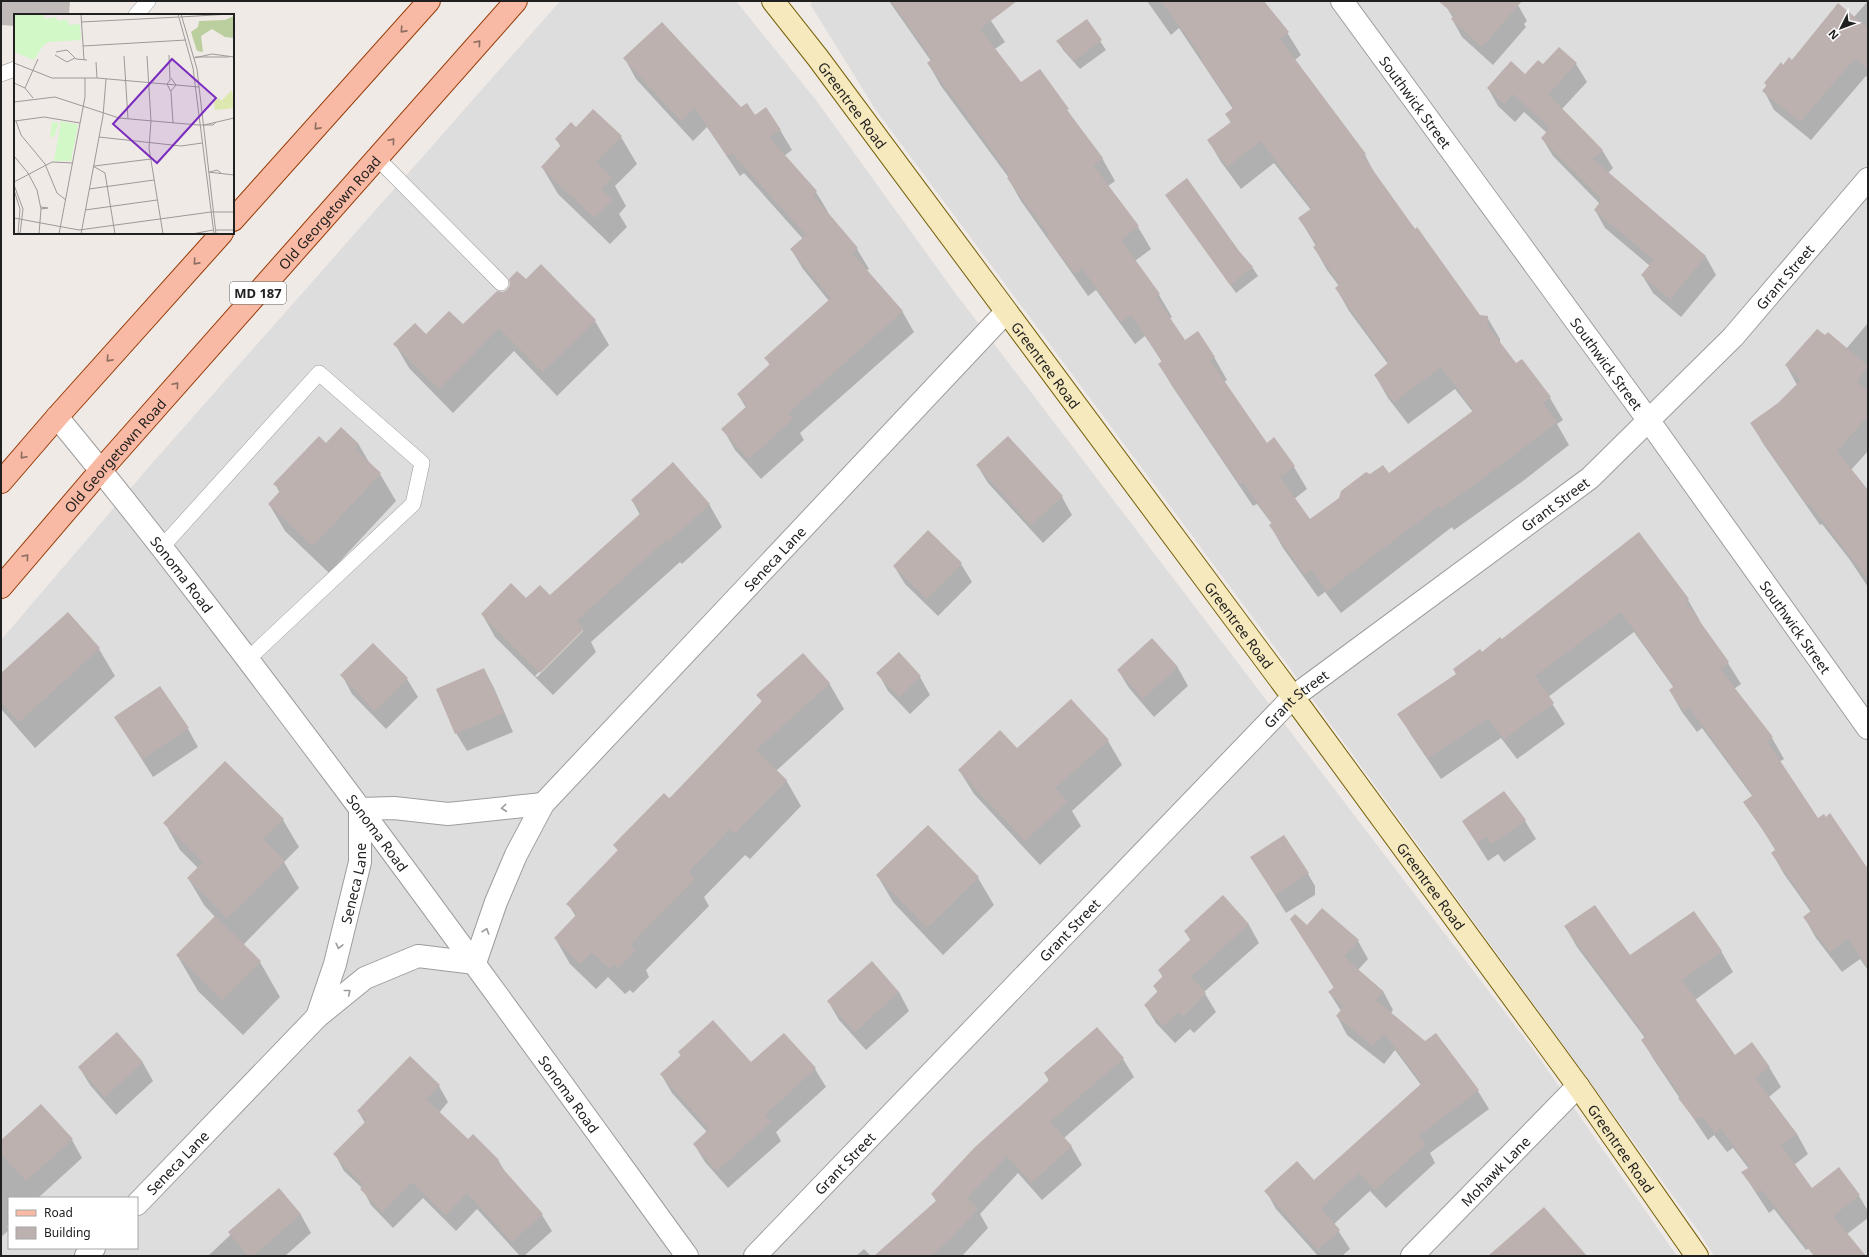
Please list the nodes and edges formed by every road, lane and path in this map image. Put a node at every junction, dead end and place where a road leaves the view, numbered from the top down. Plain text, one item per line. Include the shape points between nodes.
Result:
1 (148, 1) edge
2 (429, 1) edge
3 (516, 1) edge
4 (773, 1) edge
5 (1342, 1) edge
6 (137, 14) edge
7 (14, 69) edge
8 (1, 74) edge
9 (377, 158) junction
10 (1868, 179) edge
11 (234, 219) edge
12 (221, 234) edge
13 (501, 283) dead end
14 (1006, 312) junction
15 (57, 417) junction
16 (1649, 421) junction
17 (101, 470) junction
18 (1, 482) edge
19 (162, 547) junction
20 (1, 586) edge
21 (248, 659) junction
22 (1293, 697) junction
23 (1868, 728) edge
24 (542, 804) junction
25 (360, 809) junction
26 (475, 963) junction
27 (317, 1017) junction
28 (1578, 1086) junction
29 (138, 1203) edge
30 (687, 1256) edge
31 (755, 1256) edge
32 (1412, 1256) edge
33 (1697, 1256) edge

1 - 6 lane
2 -> 11 main road
9 -> 3 main road, Old Georgetown Road / MD 187
4 - 14 street, Greentree Road
5 - 16 street, Southwick Street
7 - 8 lane
9 - 13 lane
17 -> 9 main road, Old Georgetown Road / MD 187
10 - 16 street, Grant Street via 1733,337
12 -> 15 main road
14 - 22 street, Greentree Road
14 - 24 street, Seneca Lane
15 - 17 street, Sonoma Road
15 -> 18 main road
16 - 22 street, Grant Street via 1590,478
16 - 23 street, Southwick Street
17 - 19 street, Sonoma Road
20 -> 17 main road, Old Georgetown Road / MD 187
19 - 21 street, Sonoma Road
19 - 21 lane via 319,373 422,463 413,504
21 - 25 street, Sonoma Road
22 - 28 street, Greentree Road
22 - 31 street, Grant Street
24 -> 25 street via 448,814 394,808
26 -> 24 street, Seneca Lane via 516,854
25 - 26 street, Sonoma Road
25 -> 27 street, Seneca Lane via 360,862 335,964
27 -> 26 street, Seneca Lane via 365,978 418,956
26 - 30 street, Sonoma Road
27 - 29 street, Seneca Lane
28 - 32 street, Mohawk Lane
28 - 33 street, Greentree Road

